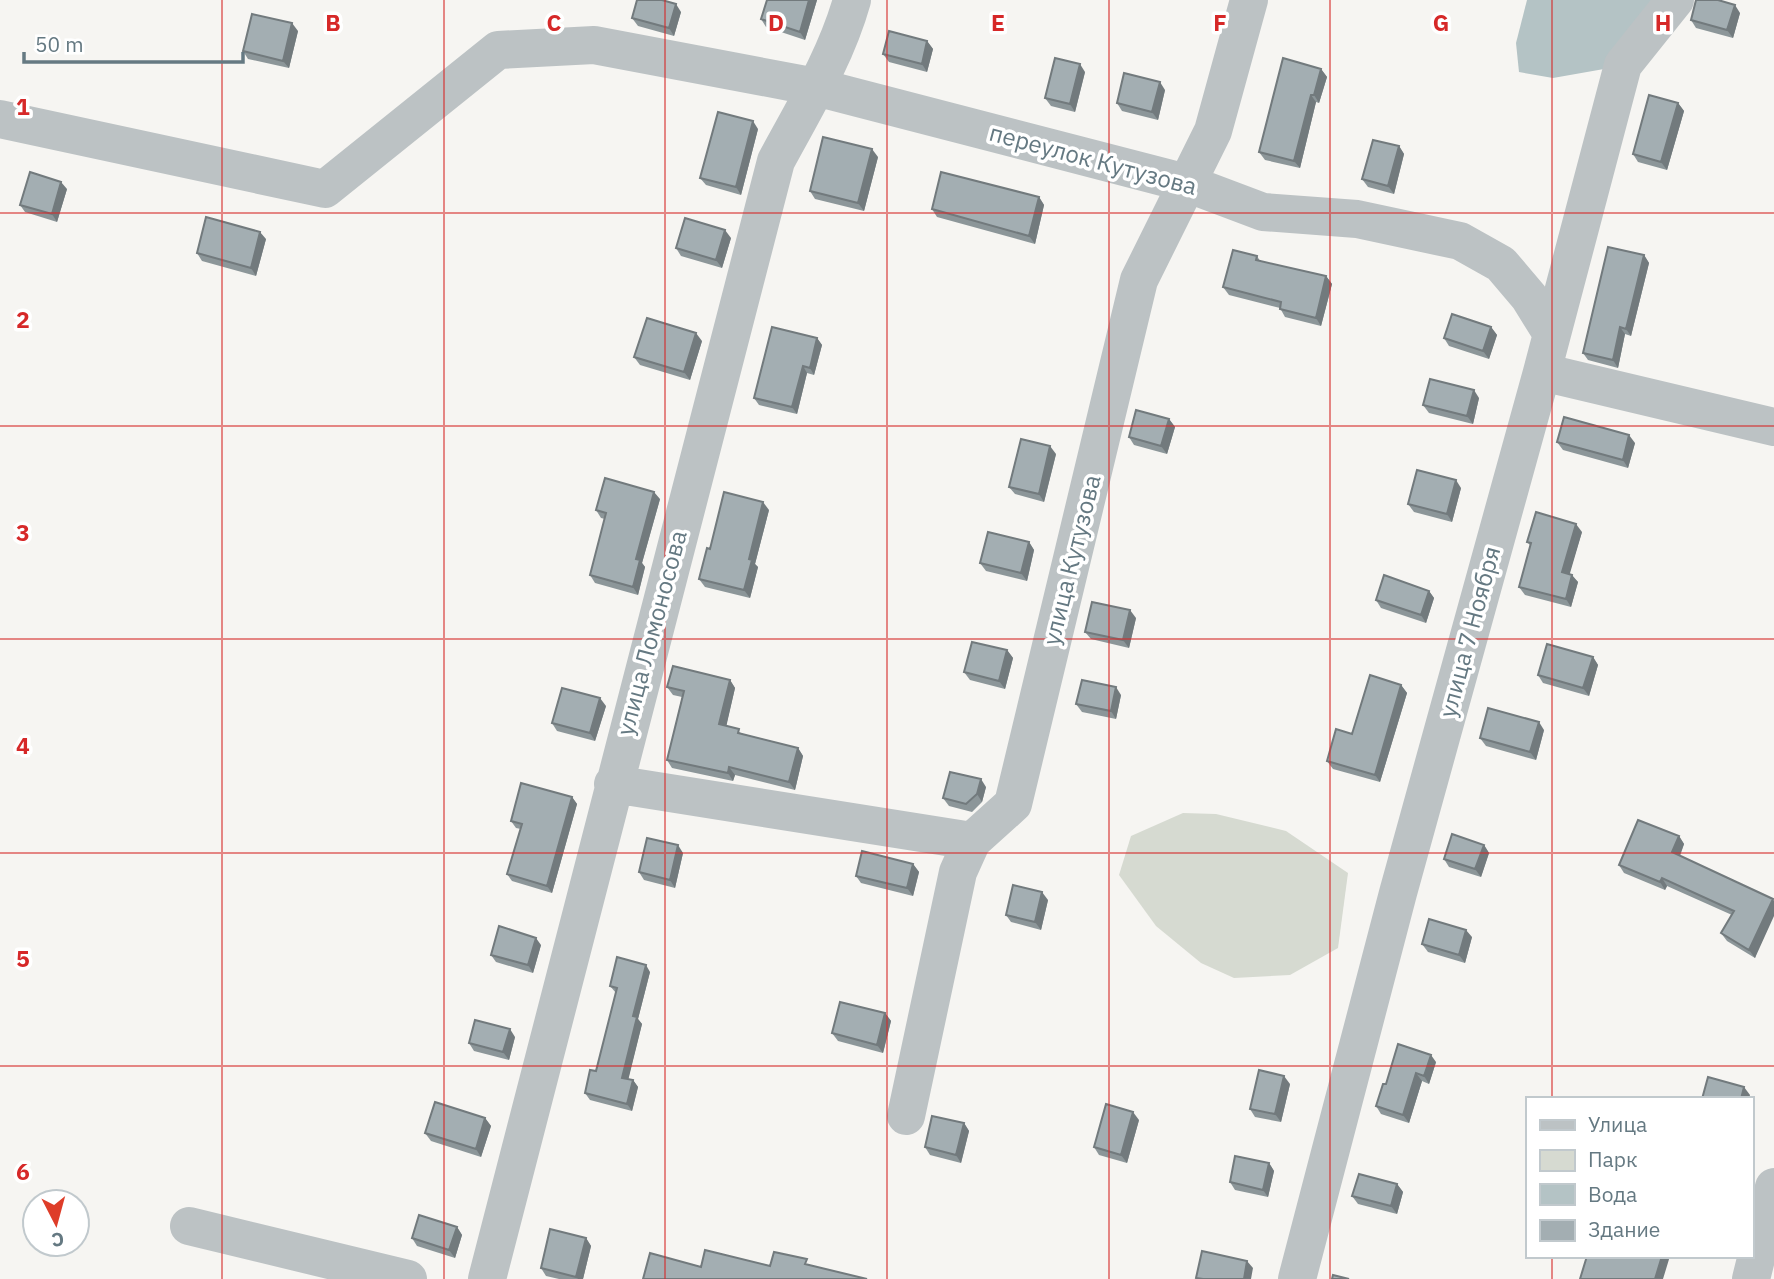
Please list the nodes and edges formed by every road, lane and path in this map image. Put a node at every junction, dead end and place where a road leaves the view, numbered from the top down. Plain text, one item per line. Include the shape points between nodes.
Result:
1 (852, 0) edge
2 (1249, 0) edge
3 (1675, 0) edge
4 (816, 87) junction
5 (0, 119) edge
6 (1185, 183) junction
7 (1552, 334) junction
8 (1542, 372) junction
9 (1774, 427) edge
10 (613, 784) junction
11 (972, 841) junction
12 (906, 1116) dead end
13 (1774, 1187) edge
14 (189, 1226) dead end
15 (408, 1279) edge
16 (487, 1279) edge
17 (1297, 1279) edge
18 (1751, 1279) edge

1 - 4 street, улица Ломоносова
2 - 6 street, улица Кутузова via 1213,131
3 - 7 street, улица 7 Ноября via 1623,65
4 - 5 street, переулок Кутузова via 594,45 498,50 325,189
4 - 6 street, переулок Кутузова
4 - 10 street, улица Ломоносова via 776,161
6 - 7 street, переулок Кутузова via 1263,212 1357,219 1460,241 1501,264
6 - 11 street, улица Кутузова via 1139,279 1013,804
7 - 8 street, улица 7 Ноября
8 - 9 street
8 - 17 street, улица 7 Ноября
10 - 11 street
10 - 16 street, улица Ломоносова
11 - 12 street, улица Кутузова via 958,872
13 - 18 street
14 - 15 street

